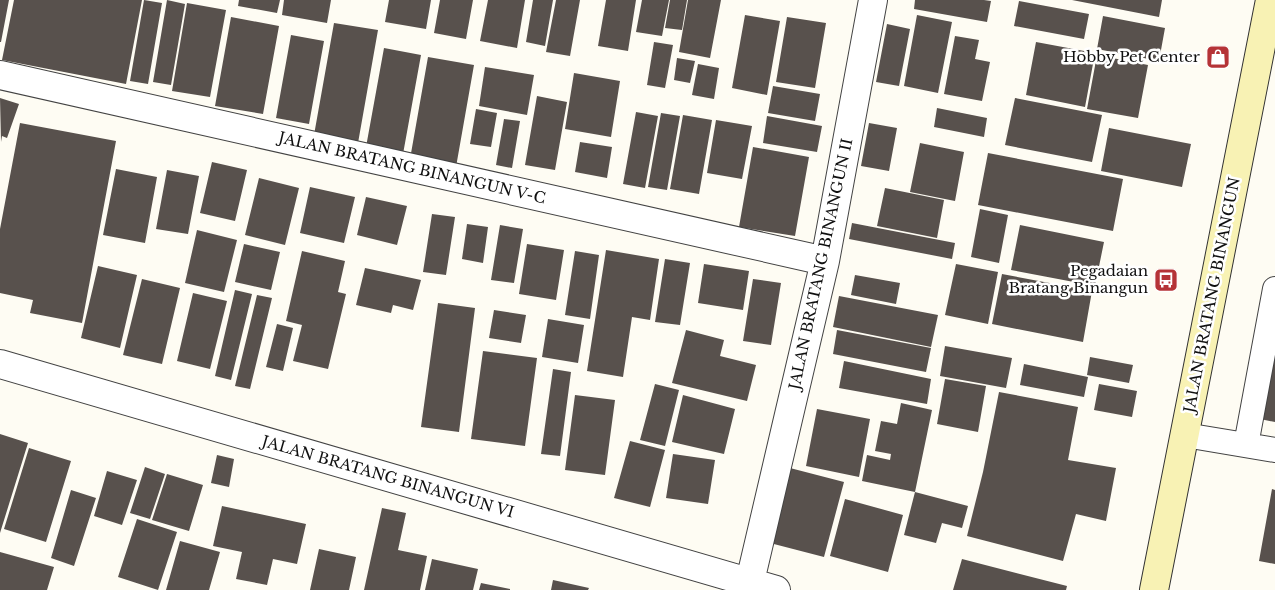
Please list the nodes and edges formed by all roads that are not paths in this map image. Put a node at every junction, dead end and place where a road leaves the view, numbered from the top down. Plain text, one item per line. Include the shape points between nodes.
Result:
1 (873, 0) edge
2 (1270, 0) edge
3 (0, 75) edge
4 (825, 261) junction
5 (1275, 289) edge
6 (0, 364) edge
7 (1185, 435) junction
8 (1246, 445) junction
9 (1275, 450) edge
10 (749, 587) edge
11 (776, 590) edge
12 (1154, 590) edge

1 - 4 street, JALAN BRATANG BINANGUN II
2 - 7 street, JALAN BRATANG BINANGUN
3 - 4 street, JALAN BRATANG BINANGUN V-C
4 - 10 street, JALAN BRATANG BINANGUN II
5 - 8 lane
6 - 10 street, JALAN BRATANG BINANGUN VI
7 - 8 lane
7 - 12 street, JALAN BRATANG BINANGUN
8 - 9 lane
10 - 11 street, JALAN BRATANG BINANGUN VI

